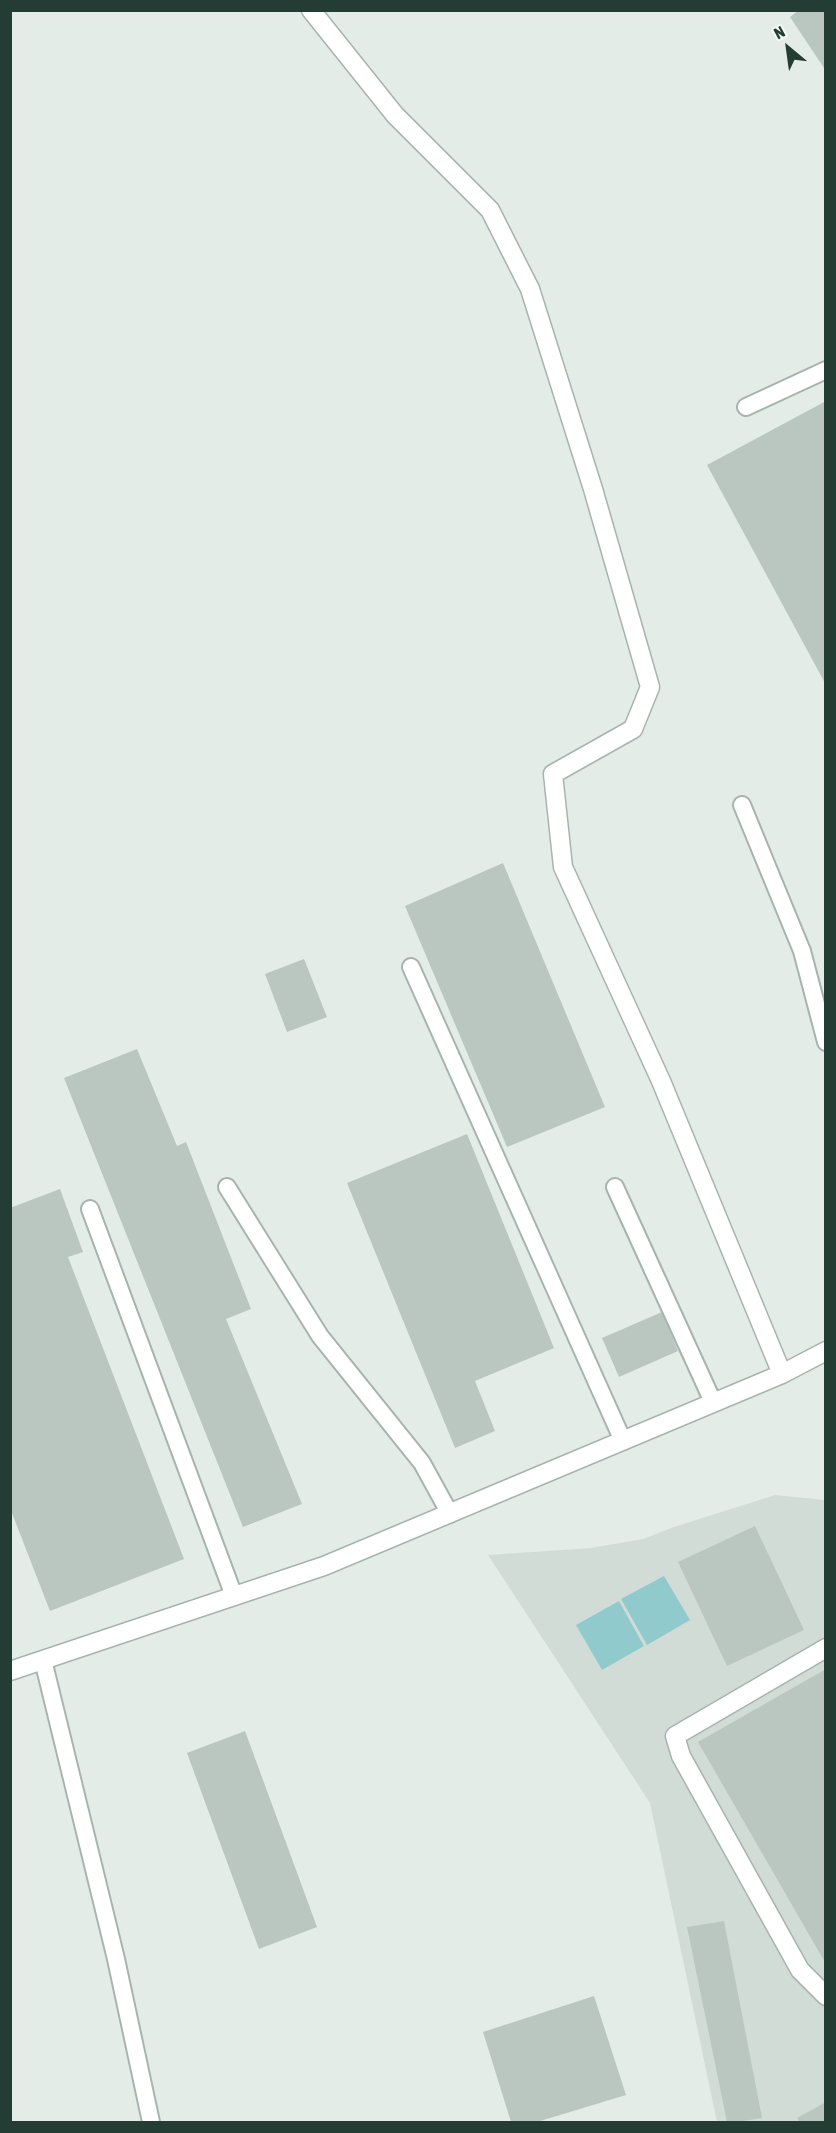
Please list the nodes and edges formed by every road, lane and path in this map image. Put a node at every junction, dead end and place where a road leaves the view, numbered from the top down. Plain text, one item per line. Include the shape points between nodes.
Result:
1 (311, 10) edge
2 (825, 370) edge
3 (746, 407) dead end
4 (742, 805) dead end
5 (411, 967) dead end
6 (825, 1042) edge
7 (227, 1187) dead end
8 (615, 1187) dead end
9 (90, 1209) dead end
10 (825, 1351) edge
11 (782, 1374) junction
12 (713, 1402) junction
13 (622, 1441) junction
14 (450, 1514) junction
15 (234, 1596) junction
16 (825, 1648) edge
17 (43, 1660) junction
18 (10, 1671) edge
19 (825, 1996) edge
20 (151, 2122) edge

1 - 11 street via 395,115 490,210 530,289 650,687 633,729 552,774 563,867 661,1081
2 - 3 lane
4 - 6 lane via 802,951
5 - 13 lane
7 - 14 lane via 320,1336 422,1463
8 - 12 lane
9 - 15 lane
10 - 11 street
11 - 12 street
12 - 13 street
13 - 14 street
14 - 15 street via 324,1566
15 - 17 street
16 - 19 street via 675,1736 681,1756 800,1970
17 - 18 street
17 - 20 lane via 116,1959

